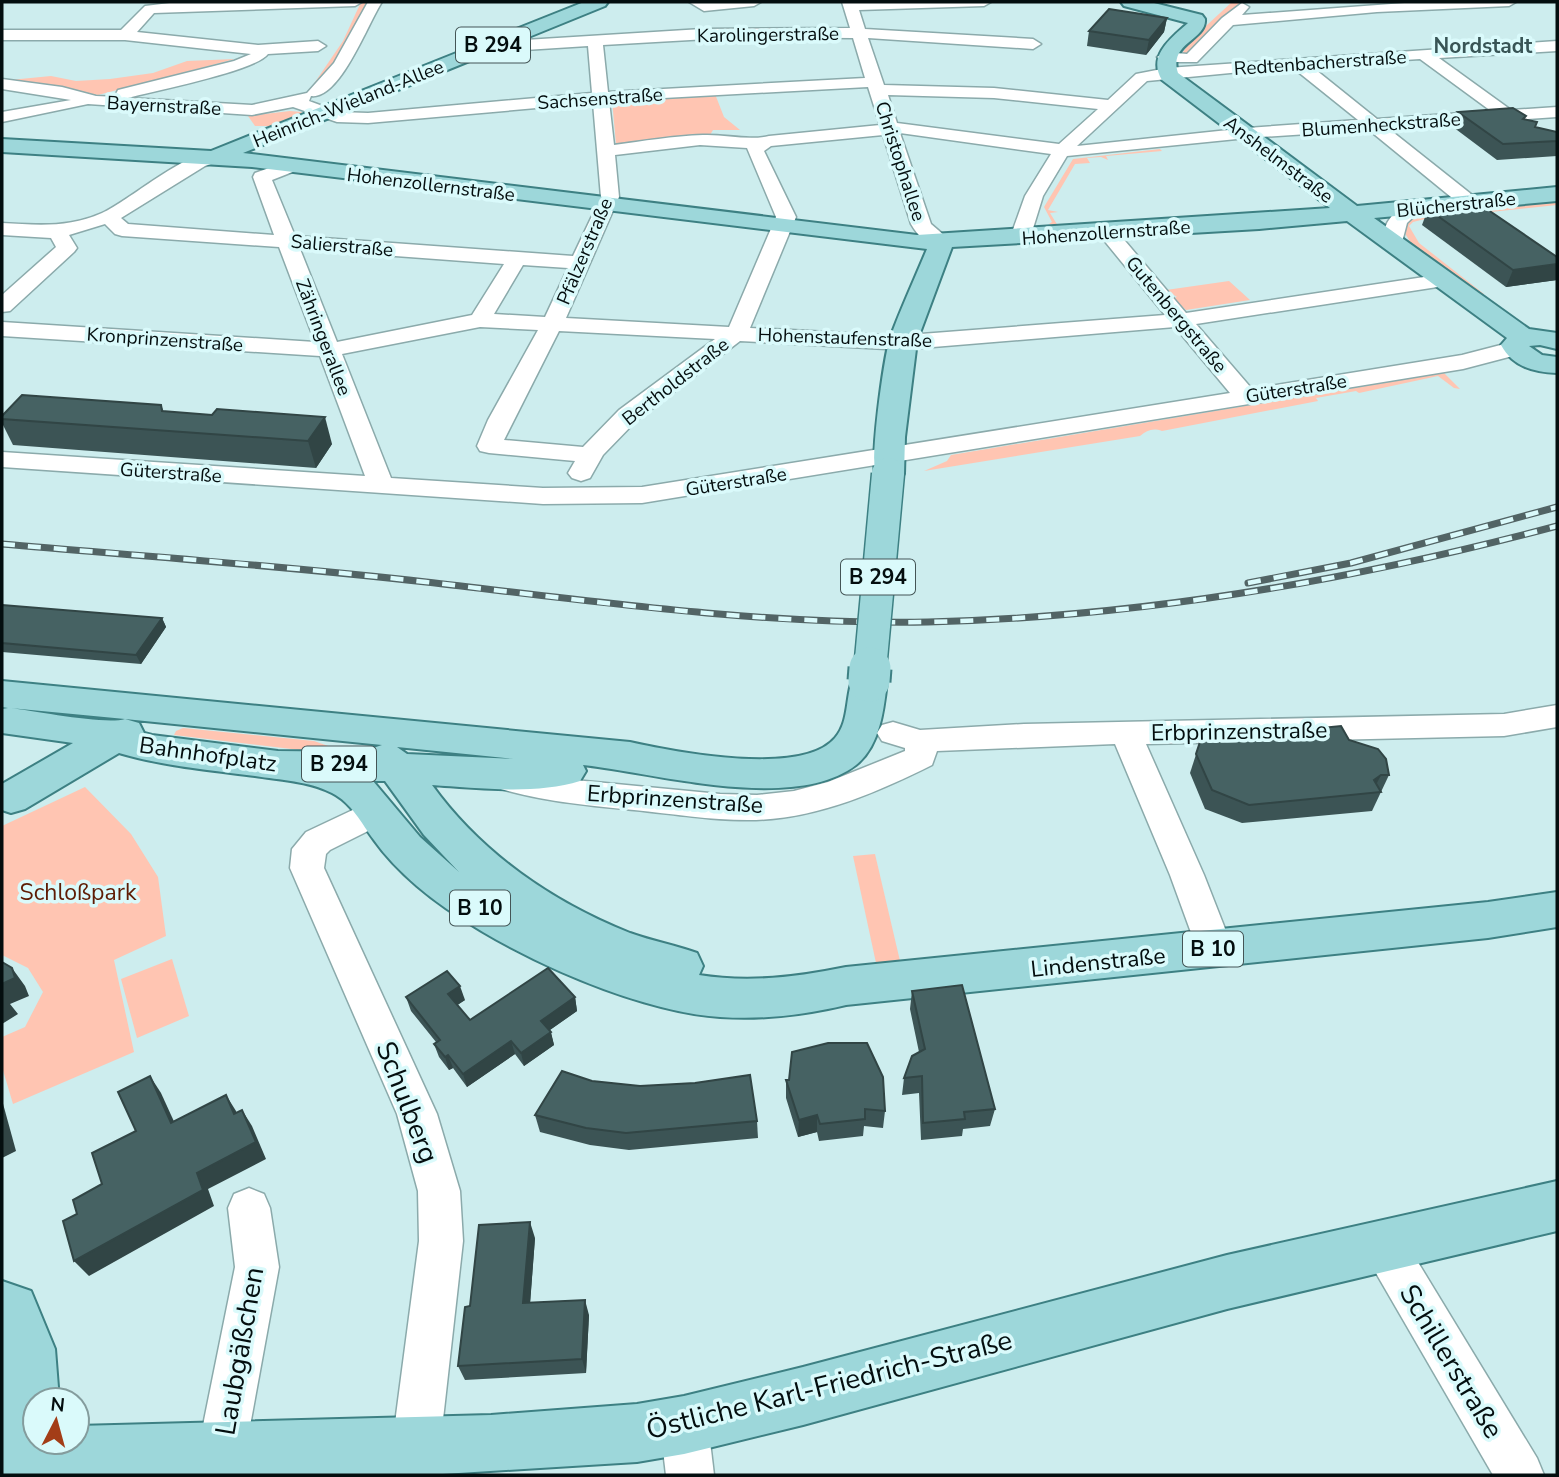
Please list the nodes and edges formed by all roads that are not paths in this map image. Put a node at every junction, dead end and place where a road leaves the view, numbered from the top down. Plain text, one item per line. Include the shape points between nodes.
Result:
1 (355, 2) edge
2 (375, 2) edge
3 (599, 2) edge
4 (696, 2) edge
5 (754, 2) edge
6 (984, 2) edge
7 (1130, 2) edge
8 (1249, 2) edge
9 (1509, 2) edge
10 (850, 4) edge
11 (1381, 5) edge
12 (1227, 20) junction
13 (1361, 25) dead end
14 (859, 33) junction
15 (2, 35) edge
16 (125, 35) junction
17 (595, 40) junction
18 (502, 41) junction
19 (1344, 43) dead end
20 (1033, 44) dead end
21 (318, 46) dead end
22 (1549, 47) edge
23 (258, 53) junction
24 (1426, 55) junction
25 (1557, 58) edge
26 (1328, 60) junction
27 (1296, 62) junction
28 (1166, 65) junction
29 (2, 84) edge
30 (876, 86) junction
31 (304, 96) junction
32 (599, 97) junction
33 (95, 101) junction
34 (1111, 105) junction
35 (1557, 112) edge
36 (326, 113) junction
37 (1508, 116) junction
38 (2, 117) edge
39 (1376, 124) junction
40 (890, 128) junction
41 (1247, 133) junction
42 (756, 145) junction
43 (2, 146) edge
44 (606, 151) junction
45 (1061, 152) junction
46 (214, 157) junction
47 (283, 170) junction
48 (1557, 194) edge
49 (1469, 202) junction
50 (608, 205) junction
51 (1412, 208) junction
52 (1354, 215) junction
53 (109, 217) junction
54 (781, 227) junction
55 (2, 229) edge
56 (57, 232) junction
57 (1108, 233) junction
58 (859, 236) junction
59 (1020, 238) junction
60 (287, 240) junction
61 (942, 242) junction
62 (1394, 242) junction
63 (516, 260) junction
64 (581, 263) junction
65 (932, 270) junction
66 (1444, 280) junction
67 (2, 306) edge
68 (480, 320) junction
69 (1181, 320) junction
70 (552, 324) junction
71 (2, 329) edge
72 (736, 333) junction
73 (903, 341) junction
74 (1557, 341) edge
75 (328, 350) junction
76 (1532, 353) edge
77 (1245, 396) junction
78 (588, 456) junction
79 (2, 460) edge
80 (888, 465) junction
81 (381, 486) junction
82 (574, 497) junction
83 (2, 694) edge
84 (177, 713) junction
85 (1557, 716) edge
86 (2, 720) edge
87 (357, 730) junction
88 (1126, 733) junction
89 (114, 738) junction
90 (152, 749) junction
91 (278, 765) junction
92 (476, 766) junction
93 (400, 769) junction
94 (6, 800) edge
95 (376, 812) junction
96 (432, 817) junction
97 (1557, 910) edge
98 (1215, 949) junction
99 (846, 986) junction
100 (1557, 1206) edge
101 (249, 1208) dead end
102 (1384, 1246) junction
103 (2, 1308) edge
104 (416, 1446) junction
105 (687, 1450) edge
106 (15, 1463) edge
107 (219, 1464) edge
108 (1520, 1475) edge

1 - 16 street via 150,9
2 - 31 street via 324,85
3 - 18 main road, Heinrich-Wieland-Allee / B 294
4 - 5 street via 706,7
6 - 10 street
7 - 28 main road via 1204,14
8 - 12 street
9 - 11 street
10 - 14 street, Christophallee
11 - 12 street
11 - 13 street
12 - 28 street via 1191,59
14 - 17 street, Karolingerstraße via 720,33
14 - 20 street, Karolingerstraße
14 - 30 street, Christophallee
15 - 16 street
16 - 23 street
17 - 18 street, Karolingerstraße via 525,45
17 - 32 street, Pfälzerstraße
18 - 36 main road, Heinrich-Wieland-Allee / B 294
19 - 26 street
21 - 23 street
22 - 24 street, Redtenbacherstraße
22 - 25 street
23 - 33 street via 240,64
24 - 26 street, Redtenbacherstraße
24 - 37 street
26 - 27 street, Redtenbacherstraße
27 - 28 street, Redtenbacherstraße
27 - 39 street
28 - 34 street via 1139,79
28 - 41 main road, Anshelmstraße
29 - 33 street, Bayernstraße
30 - 32 street, Sachsenstraße
30 - 34 street, Sachsenstraße
30 - 40 street, Christophallee
31 - 33 street, Bayernstraße via 252,110
31 - 36 street
32 - 36 street, Sachsenstraße via 377,117
32 - 44 street, Pfälzerstraße
33 - 38 street
34 - 45 street
35 - 37 street, Blumenheckstraße
36 - 46 main road, Heinrich-Wieland-Allee / B 294
37 - 39 street, Blumenheckstraße
39 - 41 street, Blumenheckstraße
39 - 49 street
40 - 42 street, Blumenheckstraße
40 - 45 street, Blumenheckstraße
40 - 61 street, Christophallee via 921,224 926,233
41 - 45 street, Blumenheckstraße
41 - 52 main road, Anshelmstraße
42 - 44 street, Blumenheckstraße via 709,140
42 - 54 street via 786,215
43 - 46 main road, Hohenzollernstraße
44 - 50 street, Pfälzerstraße
45 - 59 street via 1034,196
46 - 47 main road, Hohenzollernstraße
46 - 53 street
47 - 50 main road, Hohenzollernstraße
47 - 60 street, Zähringerallee via 262,177
48 - 49 main road, Blücherstraße
49 - 51 main road, Blücherstraße
50 - 54 main road, Hohenzollernstraße
50 - 64 street, Pfälzerstraße
51 - 52 main road, Blücherstraße
51 - 62 street via 1393,228
52 - 57 main road, Hohenzollernstraße
52 - 62 main road, Anshelmstraße
53 - 56 street
53 - 60 street, Salierstraße via 122,230
54 - 58 main road, Hohenzollernstraße
54 - 72 street, Bertholdstraße
55 - 56 street
56 - 67 street via 66,248
57 - 59 main road, Hohenzollernstraße
57 - 69 street, Gutenbergstraße
58 - 61 main road, Hohenzollernstraße
58 - 65 main road, Hohenzollernstraße via 911,249
59 - 61 main road, Hohenzollernstraße
60 - 63 street, Salierstraße
60 - 75 street, Zähringerallee
61 - 65 main road, Christophallee / B 294
62 - 66 main road, Anshelmstraße
63 - 64 street, Salierstraße
63 - 68 street
64 - 70 street, Pfälzerstraße
65 - 73 main road, Christophallee / B 294
66 - 69 street, Hohenstaufenstraße
66 - 76 main road, Anshelmstraße
68 - 70 street, Hohenstaufenstraße
68 - 75 street, Hohenstaufenstraße
69 - 73 street, Hohenstaufenstraße
69 - 77 street, Gutenbergstraße
70 - 72 street, Hohenstaufenstraße
70 - 78 street, Pfälzerstraße via 489,446
71 - 75 street, Kronprinzenstraße
72 - 73 street, Hohenstaufenstraße
72 - 78 street, Bertholdstraße via 612,430
73 - 80 main road, Christophallee / B 294
74 - 76 main road via 1543,337
75 - 81 street, Zähringerallee
76 - 77 street, Güterstraße
77 - 80 street, Güterstraße
78 - 82 street, Bertholdstraße
79 - 81 street, Güterstraße
80 - 82 street, Güterstraße via 659,494
80 - 92 main road, B 294, bridge via 864,717 842,755 816,767 770,774 666,765 626,771
81 - 82 street, Güterstraße
83 - 84 main road, Bahnhofplatz
84 - 87 main road, Bahnhofplatz
84 - 89 main road, Bahnhofplatz
85 - 88 street, Erbprinzenstraße via 1504,725
86 - 89 main road, Bahnhofplatz / B 10
87 - 92 main road, B 294
87 - 93 main road, B 10
88 - 92 street, Erbprinzenstraße via 907,737 921,757 846,790 775,806 546,790
88 - 98 street
89 - 90 main road, Bahnhofplatz / B 10
89 - 94 main road
90 - 91 main road, Bahnhofplatz / B 10
90 - 94 main road via 110,758
91 - 93 main road, Bahnhofplatz / B 294 via 331,763
91 - 95 main road, Lindenstraße / B 10 via 348,784 363,794
92 - 93 main road, B 294
92 - 96 main road via 435,788
93 - 96 main road, Lindenstraße / B 10
95 - 99 main road, Lindenstraße / B 10 via 412,855 471,902 608,971 665,989 730,999 807,997
95 - 104 street, Schulberg via 318,841 309,849 307,868 417,1114 439,1191 441,1241
96 - 99 main road, Lindenstraße / B 10 via 501,881 570,924 613,944 692,968
97 - 98 main road, Lindenstraße / B 10
98 - 99 main road, Lindenstraße / B 10
100 - 102 main road, Östliche Karl-Friedrich-Straße
101 - 107 street, Laubgäßchen via 257,1267
102 - 105 main road, Östliche Karl-Friedrich-Straße via 1214,1286
102 - 108 street, Schillerstraße
103 - 106 main road via 12,1310 20,1325 30,1382
104 - 105 main road, Östliche Karl-Friedrich-Straße via 584,1439
104 - 107 main road, Östliche Karl-Friedrich-Straße
106 - 107 main road, Östliche Karl-Friedrich-Straße

